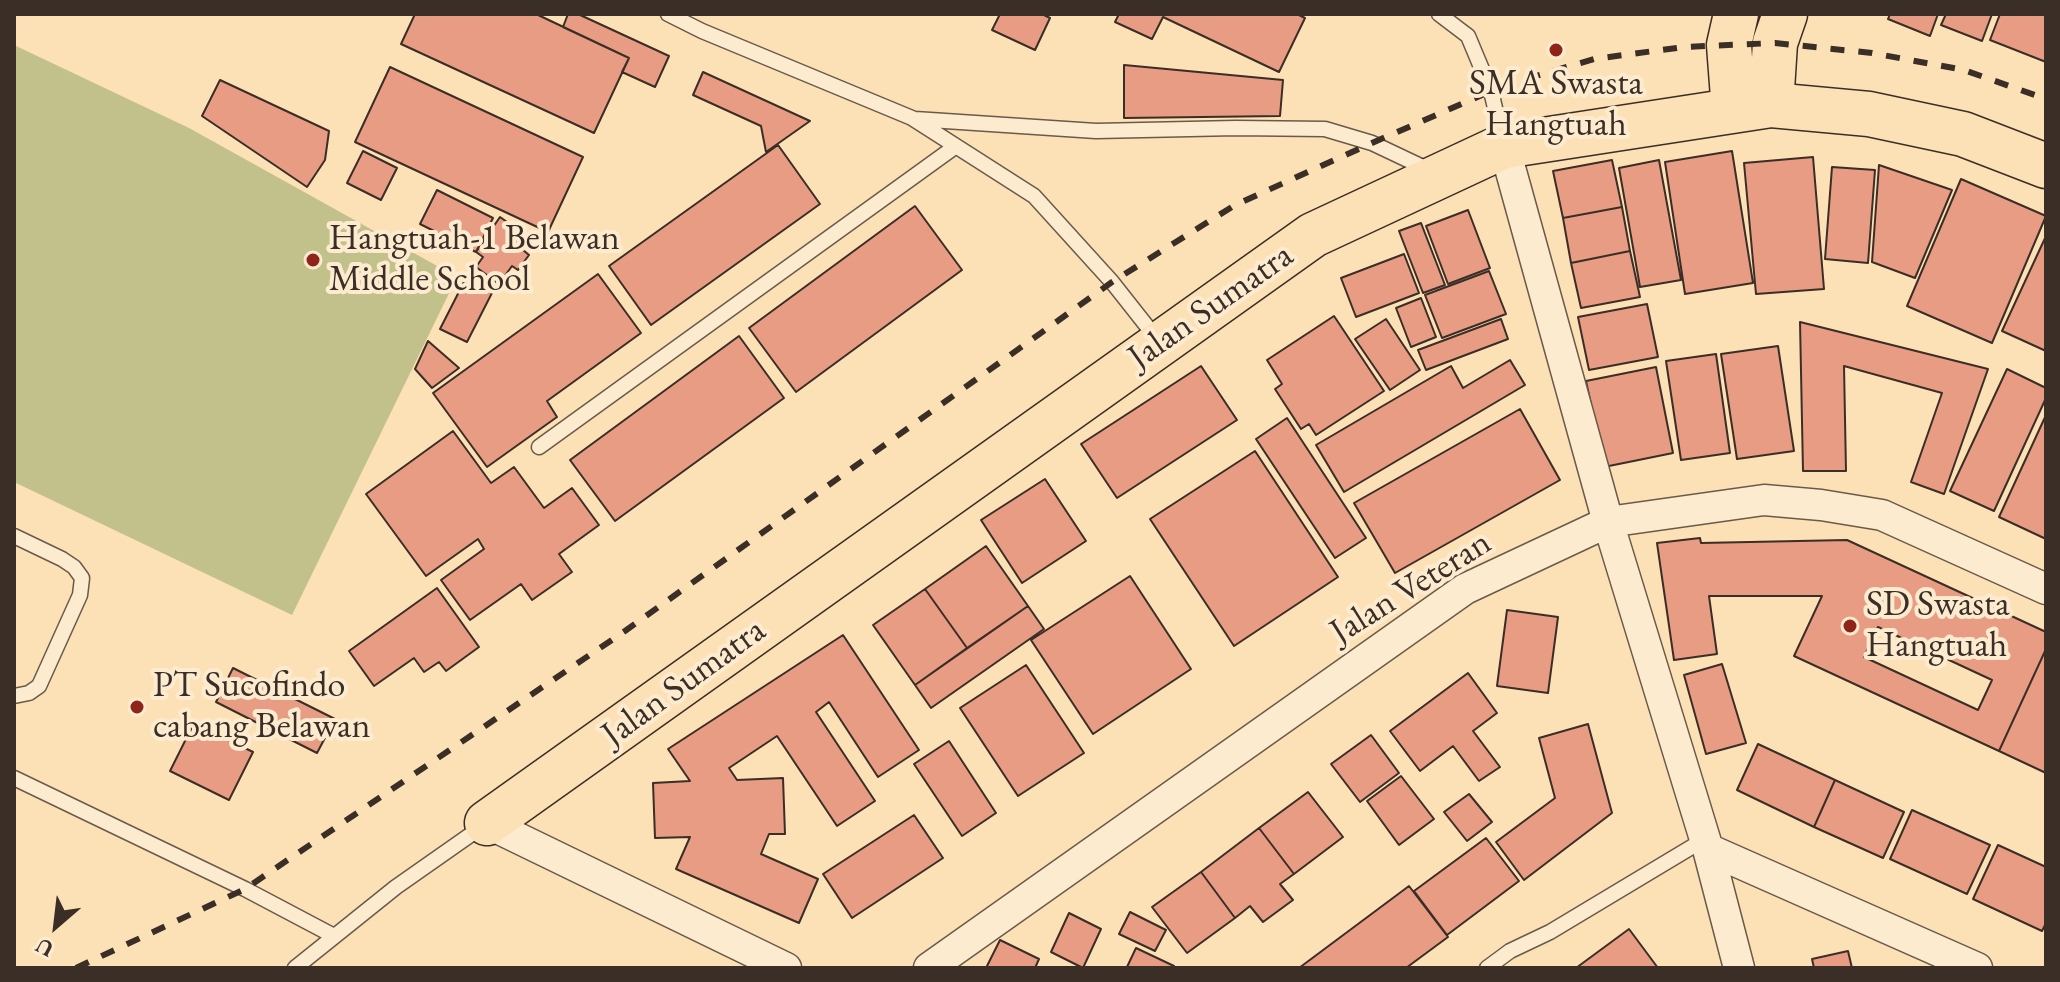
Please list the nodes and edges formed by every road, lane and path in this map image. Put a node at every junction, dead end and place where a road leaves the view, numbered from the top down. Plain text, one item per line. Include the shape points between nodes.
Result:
1 (668, 14) edge
2 (1439, 14) edge
3 (1736, 14) edge
4 (1785, 14) edge
5 (1752, 108) junction
6 (912, 118) junction
7 (956, 146) junction
8 (1504, 146) junction
9 (2046, 166) edge
10 (1440, 176) junction
11 (1160, 343) junction
12 (539, 447) dead end
13 (1608, 522) junction
14 (14, 536) edge
15 (2046, 589) edge
16 (14, 696) edge
17 (14, 778) edge
18 (487, 823) junction
19 (1706, 844) junction
20 (334, 936) junction
21 (295, 968) edge
22 (786, 968) edge
23 (929, 968) edge
24 (1487, 968) edge
25 (1739, 968) edge
26 (1977, 968) edge

1 - 6 lane
2 - 8 lane via 1468,36 1491,91
3 - 5 main road via 1729,45
4 - 5 main road
5 - 8 main road, Jalan Sumatra
5 - 9 main road, Jalan Sumatra via 1869,114 1963,134
6 - 7 lane
6 - 10 lane via 1096,131 1325,129 1372,143
7 - 11 lane via 1034,196
7 - 12 lane
8 - 10 main road, Jalan Sumatra
8 - 13 street
10 - 11 main road, Jalan Sumatra via 1313,235
11 - 18 main road, Jalan Sumatra
13 - 15 street, Jalan Veteran via 1764,500 1821,505 1882,515
13 - 19 street
13 - 23 street, Jalan Veteran via 1465,589
14 - 16 lane via 62,559 82,578 80,595 39,686
17 - 20 lane
18 - 20 lane
18 - 22 street
19 - 24 lane
19 - 25 street
19 - 26 street
20 - 21 lane

